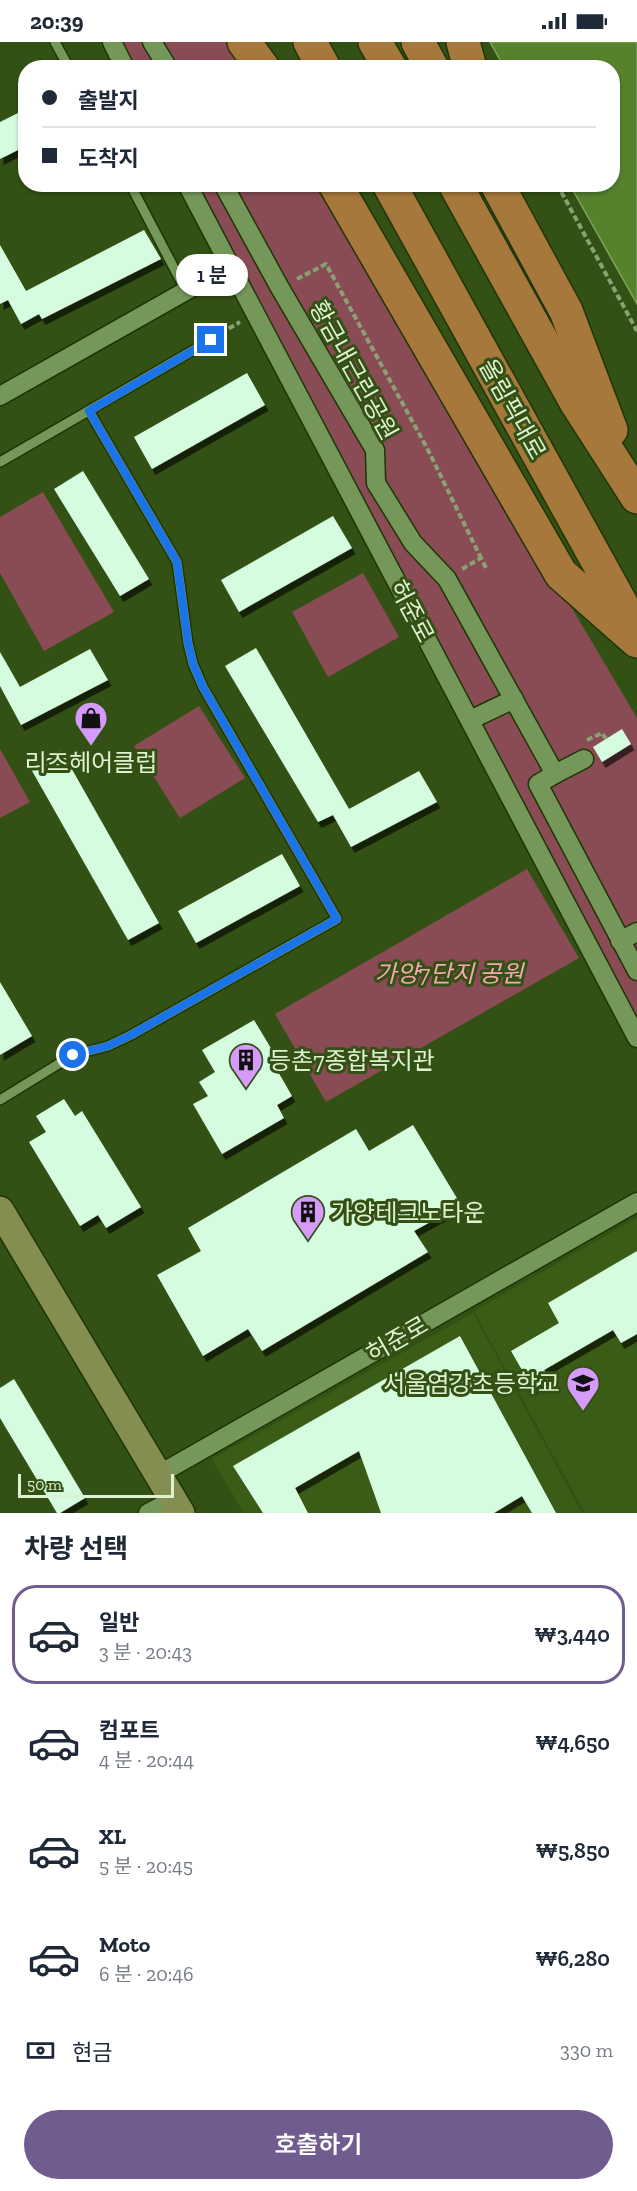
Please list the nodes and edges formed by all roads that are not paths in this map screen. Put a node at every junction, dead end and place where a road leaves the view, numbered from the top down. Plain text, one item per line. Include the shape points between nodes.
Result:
1 (55, 42) edge
2 (112, 42) edge
3 (152, 42) edge
4 (244, 42) edge
5 (267, 42) edge
6 (310, 42) edge
7 (375, 42) edge
8 (418, 42) edge
9 (463, 42) edge
10 (65, 60) edge
11 (121, 60) edge
12 (163, 60) edge
13 (257, 60) edge
14 (277, 60) edge
15 (320, 60) edge
16 (385, 60) edge
17 (428, 60) edge
18 (468, 60) edge
19 (134, 192) edge
20 (191, 192) edge
21 (227, 192) edge
22 (340, 192) edge
23 (393, 192) edge
24 (459, 192) edge
25 (501, 192) edge
26 (518, 192) edge
27 (230, 266) junction
28 (186, 291) junction
29 (566, 311) junction
30 (211, 340) dead end
31 (0, 396) edge
32 (89, 411) junction
33 (0, 462) edge
34 (635, 493) edge
35 (637, 633) edge
36 (637, 641) edge
37 (514, 699) junction
38 (470, 720) junction
39 (584, 759) dead end
40 (555, 774) junction
41 (637, 932) edge
42 (620, 941) junction
43 (637, 971) edge
44 (637, 1038) edge
45 (0, 1100) edge
46 (637, 1202) edge
47 (0, 1210) edge
48 (158, 1475) junction
49 (177, 1506) edge
50 (148, 1513) edge

1 - 10 lane
2 - 11 street
3 - 12 street
4 - 13 highway
5 - 14 highway
6 - 15 highway
7 - 16 highway
8 - 17 highway
9 - 18 highway
19 - 28 lane
20 - 27 street, 허준로
21 - 37 street, 황금내근린공원 via 375,450 376,483 413,543 447,579
22 - 36 highway via 561,574
23 - 35 highway, 올림픽대로
24 - 34 highway via 576,402
25 - 29 highway
26 - 29 highway
27 - 28 street
27 - 38 street, 허준로
28 - 31 street
29 - 34 highway
30 - 32 lane
32 - 33 lane
32 - 45 lane via 177,562 188,643 203,687 337,919 131,1035 73,1055
37 - 38 street
37 - 40 street, 황금내근린공원
38 - 44 street, 허준로
39 - 40 street
40 - 42 street via 538,784
41 - 42 street
42 - 43 street
46 - 48 street, 허준로
47 - 48 street
48 - 49 street
49 - 50 street

